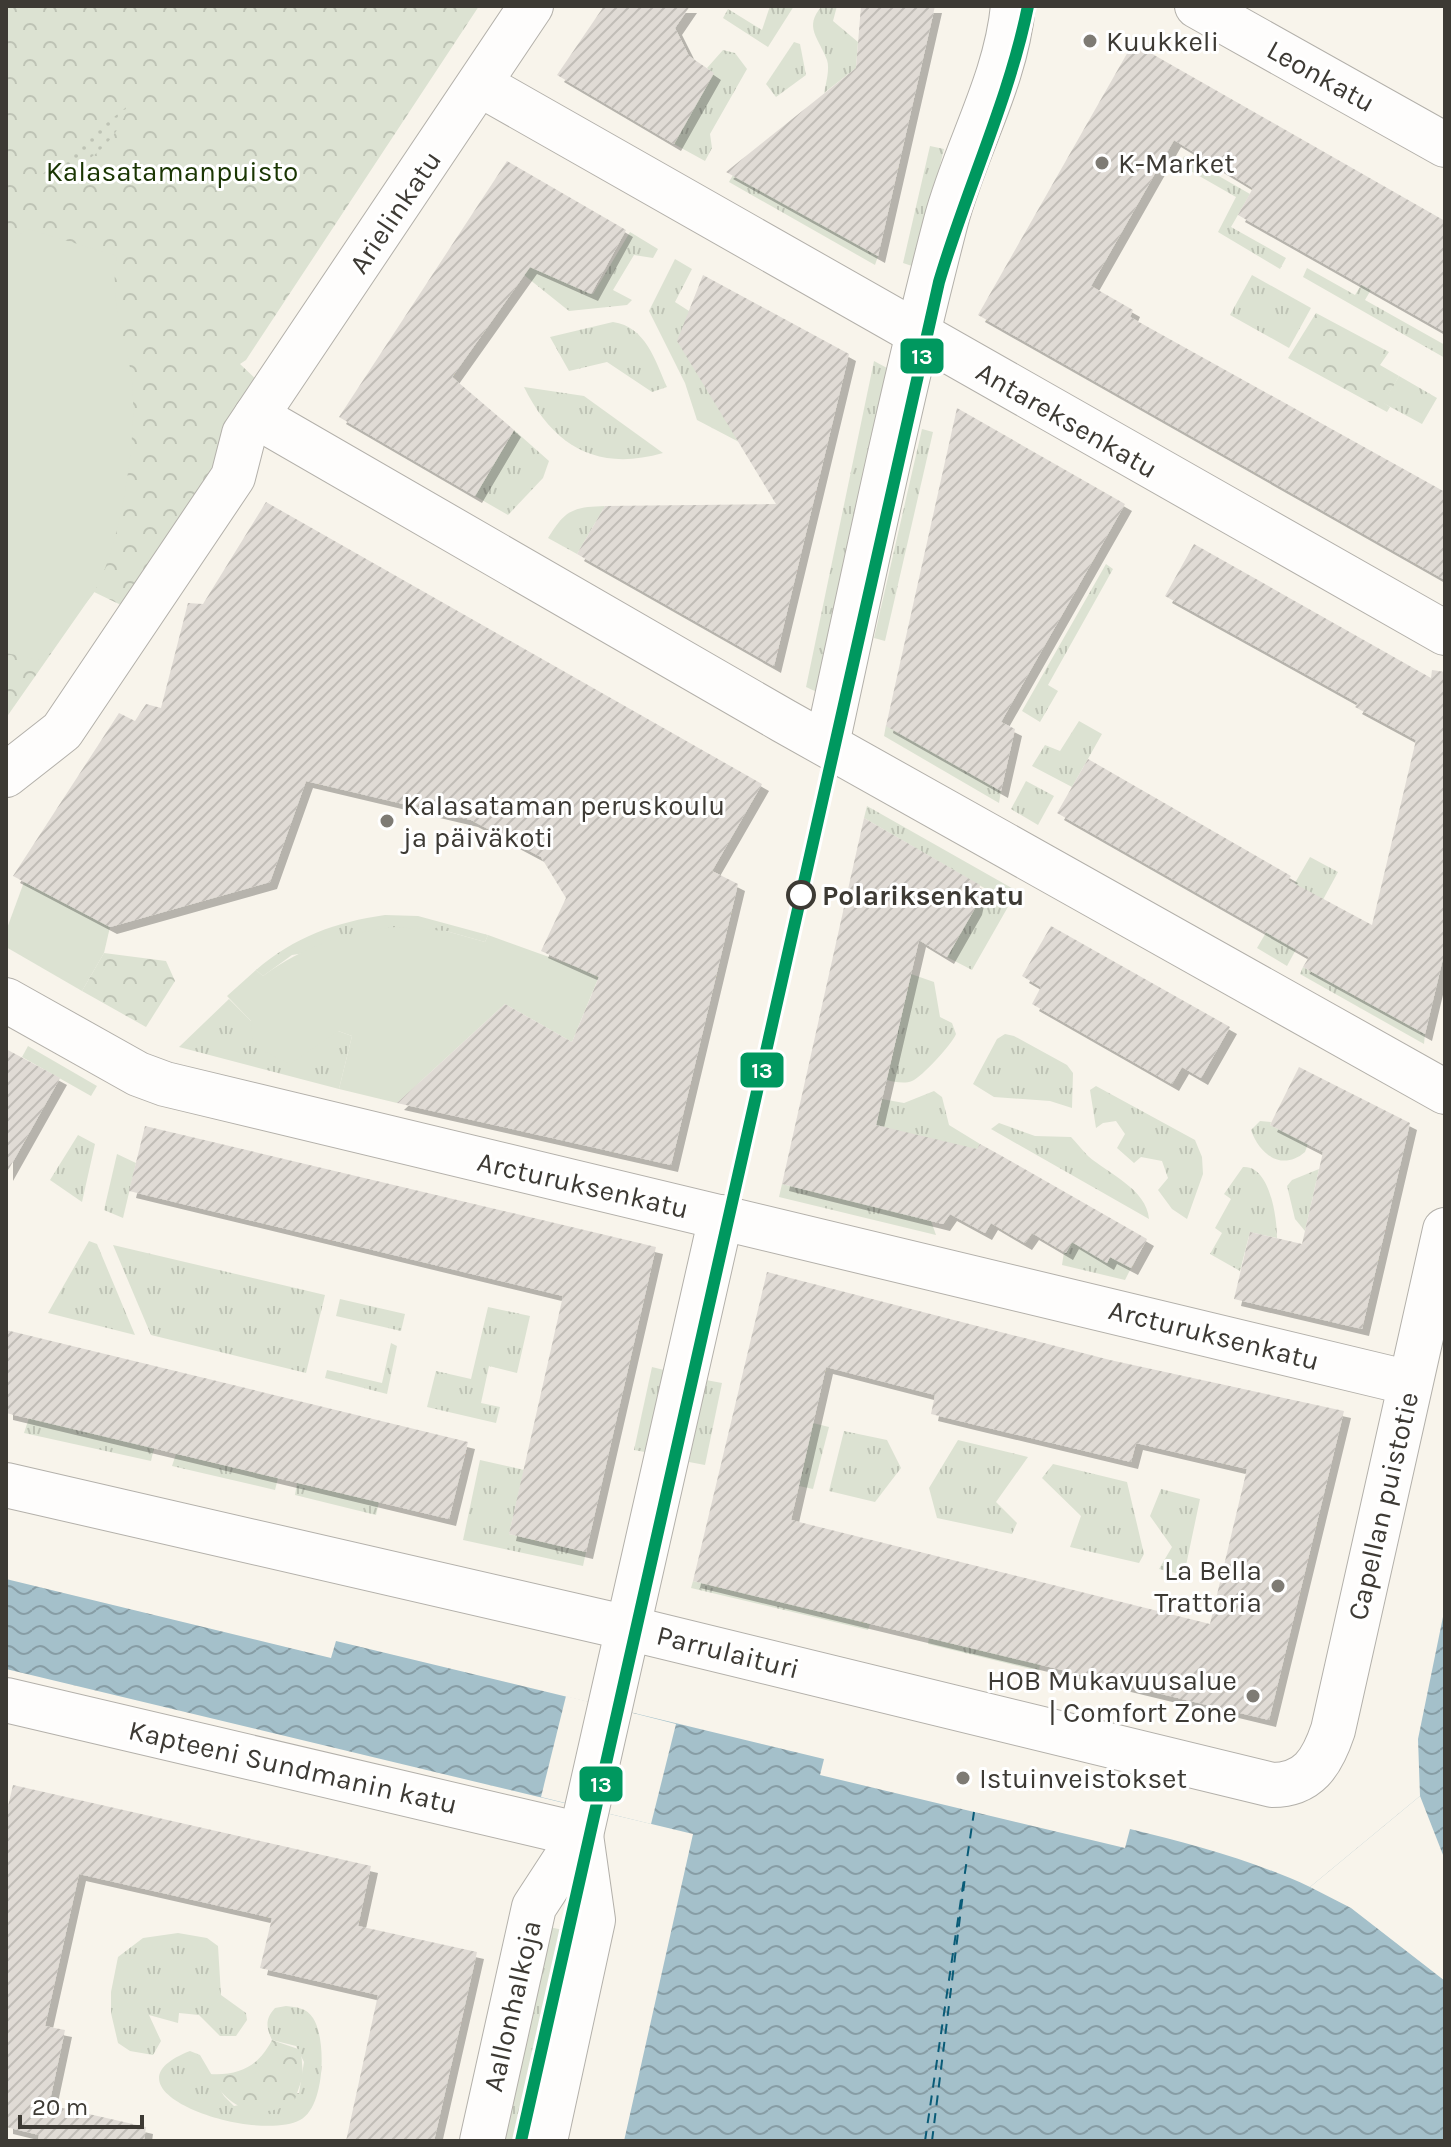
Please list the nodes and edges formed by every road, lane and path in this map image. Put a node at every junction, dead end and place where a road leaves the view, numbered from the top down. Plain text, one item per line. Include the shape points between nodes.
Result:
1 (531, 6) edge
2 (1013, 6) edge
3 (1197, 6) edge
4 (481, 85) junction
5 (1445, 145) edge
6 (918, 335) junction
7 (256, 416) junction
8 (1445, 633) edge
9 (827, 744) junction
10 (6, 775) edge
11 (6, 1000) edge
12 (1445, 1092) edge
13 (721, 1217) junction
14 (1445, 1230) edge
15 (1410, 1383) junction
16 (6, 1485) edge
17 (628, 1628) junction
18 (6, 1700) edge
19 (1307, 1776) joint
20 (584, 1821) junction
21 (482, 2141) edge
22 (545, 2141) edge

1 - 4 street, Arielinkatu
2 - 6 street via 992,90 953,197
3 - 5 street, Leonkatu
4 - 6 street, Antareksenkatu
4 - 7 street, Arielinkatu
6 - 8 street, Antareksenkatu
6 - 9 street
7 - 9 street
7 - 10 street, Arielinkatu via 244,434 233,477 62,731
9 - 12 street
11 - 13 street, Arcturuksenkatu via 165,1084
13 - 15 street, Arcturuksenkatu
13 - 17 street, Aallonhalkoja
14 - 15 street, Capellan puistotie
15 - 19 street, Capellan puistotie via 1333,1730 1319,1766
16 - 17 street, Parrulaituri
17 - 19 street, Parrulaituri via 1272,1785 1290,1785
17 - 20 street, Aallonhalkoja
18 - 20 street, Kapteeni Sundmanin katu
20 - 21 street, Aallonhalkoja via 534,1907
20 - 22 street, Aallonhalkoja via 593,1920

